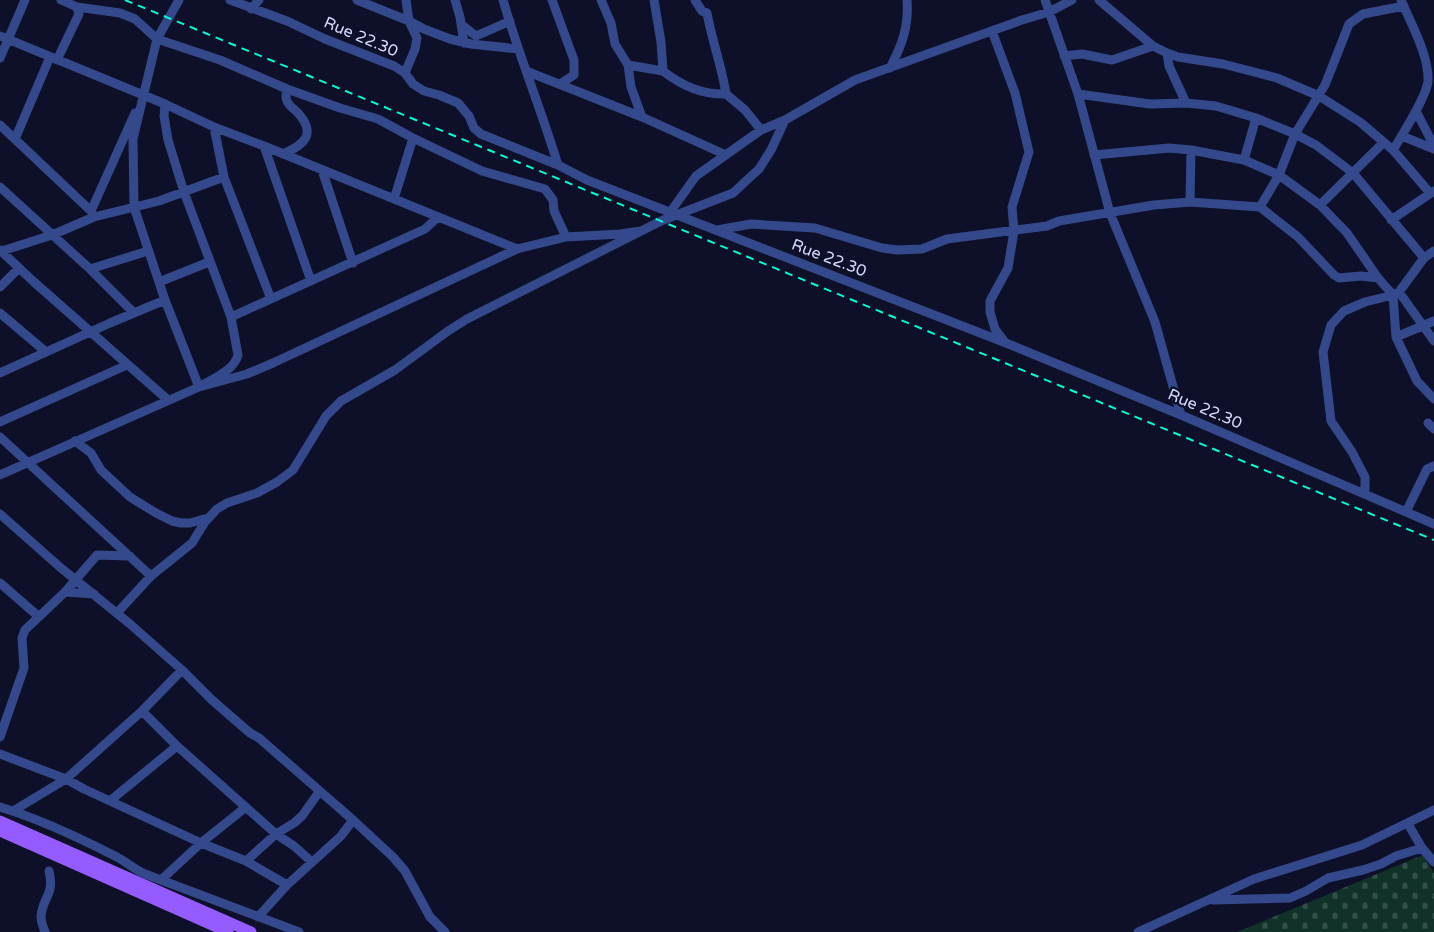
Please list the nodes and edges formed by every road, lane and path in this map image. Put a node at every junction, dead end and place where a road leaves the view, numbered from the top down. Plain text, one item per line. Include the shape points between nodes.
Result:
1 (25, 0) edge
2 (62, 0) edge
3 (180, 0) edge
4 (230, 0) edge
5 (259, 0) edge
6 (357, 0) edge
7 (406, 0) edge
8 (455, 0) edge
9 (552, 0) edge
10 (601, 0) edge
11 (654, 0) edge
12 (695, 0) edge
13 (907, 0) edge
14 (1045, 0) edge
15 (1072, 0) edge
16 (1099, 0) edge
17 (507, 1) edge
18 (1403, 3) edge
19 (77, 7) junction
20 (251, 9) junction
21 (1048, 12) junction
22 (410, 21) junction
23 (510, 21) junction
24 (462, 25) junction
25 (992, 31) junction
26 (4, 38) edge
27 (157, 39) junction
28 (464, 43) junction
29 (1153, 46) junction
30 (518, 49) junction
31 (1167, 53) junction
32 (1064, 56) junction
33 (0, 58) edge
34 (54, 58) junction
35 (628, 65) junction
36 (890, 68) junction
37 (526, 70) junction
38 (663, 72) junction
39 (405, 73) junction
40 (574, 75) junction
41 (560, 84) junction
42 (287, 89) junction
43 (582, 93) junction
44 (144, 94) junction
45 (726, 94) junction
46 (1078, 94) junction
47 (1319, 96) junction
48 (1186, 103) junction
49 (166, 104) junction
50 (1416, 111) junction
51 (642, 117) junction
52 (1256, 118) junction
53 (786, 120) junction
54 (0, 125) edge
55 (214, 128) junction
56 (761, 130) junction
57 (1295, 134) junction
58 (1402, 136) junction
59 (413, 138) junction
60 (16, 139) junction
61 (1383, 143) junction
62 (264, 146) junction
63 (1434, 148) edge
64 (1191, 150) junction
65 (1393, 150) junction
66 (283, 154) junction
67 (726, 154) junction
68 (1094, 155) junction
69 (1244, 160) junction
70 (558, 165) junction
71 (322, 170) junction
72 (1353, 173) junction
73 (1279, 175) junction
74 (224, 177) junction
75 (0, 187) edge
76 (184, 192) junction
77 (1432, 192) edge
78 (394, 199) junction
79 (1190, 202) junction
80 (1320, 205) junction
81 (134, 206) junction
82 (1260, 207) junction
83 (674, 213) junction
84 (1110, 213) junction
85 (93, 214) junction
86 (438, 217) junction
87 (1391, 220) junction
88 (641, 230) junction
89 (717, 230) junction
90 (1014, 232) junction
91 (52, 235) junction
92 (566, 237) junction
93 (517, 249) junction
94 (1, 250) edge
95 (148, 251) junction
96 (1434, 252) edge
97 (1424, 258) junction
98 (209, 262) junction
99 (353, 263) junction
100 (19, 268) junction
101 (90, 269) junction
102 (1378, 278) junction
103 (311, 281) junction
104 (159, 282) junction
105 (0, 287) edge
106 (1396, 293) junction
107 (271, 299) junction
108 (165, 300) junction
109 (133, 312) junction
110 (0, 313) edge
111 (231, 317) junction
112 (1434, 320) edge
113 (1423, 326) junction
114 (89, 332) junction
115 (1396, 337) junction
116 (1434, 341) edge
117 (1006, 343) junction
118 (46, 352) junction
119 (126, 364) junction
120 (0, 373) edge
121 (199, 387) junction
122 (1434, 399) edge
123 (168, 400) junction
124 (1181, 415) junction
125 (0, 422) edge
126 (0, 437) edge
127 (75, 441) junction
128 (28, 464) junction
129 (1434, 466) edge
130 (0, 475) edge
131 (1364, 494) junction
132 (1406, 512) junction
133 (0, 514) edge
134 (208, 518) junction
135 (1434, 524) edge
136 (130, 556) junction
137 (151, 576) junction
138 (76, 579) junction
139 (1, 587) edge
140 (65, 592) junction
141 (94, 594) junction
142 (117, 613) junction
143 (38, 616) junction
144 (182, 670) junction
145 (142, 711) junction
146 (0, 737) edge
147 (177, 746) junction
148 (0, 754) edge
149 (66, 779) junction
150 (319, 792) junction
151 (111, 800) junction
152 (0, 807) edge
153 (246, 807) junction
154 (1434, 810) edge
155 (13, 811) junction
156 (353, 820) junction
157 (0, 821) edge
158 (1408, 824) junction
159 (0, 831) edge
160 (276, 834) junction
161 (201, 843) junction
162 (1422, 848) junction
163 (246, 861) junction
164 (312, 862) junction
165 (1434, 862) edge
166 (49, 871) dead end
167 (162, 879) junction
168 (287, 884) junction
169 (1210, 900) junction
170 (258, 917) junction
171 (45, 932) edge
172 (228, 932) edge
173 (251, 932) edge
174 (299, 932) edge
175 (445, 932) edge
176 (1138, 932) edge

1 - 26 street
2 - 19 street
3 - 27 street
4 - 20 street, Rue 22.30
5 - 20 street
6 - 22 street
7 - 22 street
8 - 24 street
9 - 40 street via 574,60
10 - 35 street via 615,44
11 - 38 street
12 - 45 street via 707,13
13 - 36 street via 908,17 902,45
14 - 21 street
15 - 21 street
16 - 29 street
17 - 23 street
18 - 47 street via 1363,14 1349,24
18 - 50 street via 1427,61 1428,83
19 - 27 street via 120,13 135,20
19 - 34 street via 77,21
20 - 39 street, Rue 22.30 via 287,21
21 - 25 street
21 - 32 street
22 - 28 street via 424,30
22 - 39 street via 417,38 416,49
23 - 24 street via 476,36
23 - 30 street
24 - 28 street
25 - 36 street
25 - 90 street via 1015,93 1029,152 1012,208
26 - 33 street
26 - 34 street
27 - 42 street via 220,60
27 - 44 street
28 - 30 street
29 - 31 street
29 - 32 street via 1112,60 1082,54
30 - 37 street
31 - 47 street via 1277,78
31 - 48 street via 1169,66
32 - 46 street
34 - 44 street
34 - 60 street
35 - 38 street
35 - 51 street via 630,87
36 - 53 street via 855,80
37 - 41 street
37 - 70 street
38 - 45 street via 694,90 712,95
39 - 70 street, Rue 22.30 via 413,84 458,103 481,134
40 - 41 street
40 - 43 street
41 - 43 street
42 - 59 street via 378,119
42 - 66 street via 287,102 302,118 306,133 303,143
43 - 51 street
44 - 49 street
44 - 81 street via 133,139
44 - 85 street via 98,192
45 - 56 street
46 - 48 street via 1150,104
46 - 68 street
47 - 57 street
47 - 61 street via 1360,122
48 - 52 street via 1216,106
49 - 55 street
49 - 76 street via 164,116 168,140
50 - 58 street
50 - 63 street
51 - 67 street
52 - 57 street
52 - 69 street
53 - 56 street
53 - 83 street via 771,150 733,194
54 - 60 street
55 - 62 street
55 - 74 street
56 - 67 street
57 - 72 street via 1316,145
57 - 73 street
58 - 63 street
58 - 65 street
59 - 78 street
59 - 92 street via 482,171 545,189 553,200 554,211
60 - 85 street
61 - 65 street
61 - 72 street
62 - 66 street
62 - 103 street
64 - 68 street via 1169,148
64 - 69 street
64 - 79 street
65 - 77 street
66 - 71 street
67 - 83 street via 696,176
68 - 84 street
69 - 73 street
70 - 83 street, Rue 22.30 via 587,180
71 - 78 street
71 - 99 street
72 - 80 street
72 - 87 street
73 - 80 street
73 - 82 street
74 - 76 street
74 - 107 street
75 - 91 street
76 - 81 street
76 - 98 street
77 - 87 street
78 - 86 street
79 - 82 street
79 - 84 street
80 - 102 street via 1347,232
81 - 85 street
81 - 95 street
82 - 102 street via 1298,237 1334,275 1339,278
83 - 88 street
83 - 89 street, Rue 22.30
84 - 90 street
84 - 124 street via 1155,322
85 - 91 street
86 - 93 street
86 - 99 street via 425,229
87 - 97 street
88 - 92 street
88 - 134 street via 467,319 395,370 341,401 326,416 293,470 257,493 222,506
89 - 90 street via 751,224 815,228 897,250 922,249 947,239
89 - 117 street, Rue 22.30
90 - 117 street via 1008,268 990,301 995,329
91 - 94 street
91 - 101 street
92 - 93 street
93 - 121 street via 274,363
94 - 100 street
95 - 101 street
95 - 104 street
96 - 97 street
97 - 106 street
98 - 104 street
98 - 111 street
99 - 103 street
100 - 105 street
100 - 114 street
101 - 109 street
102 - 106 street
103 - 107 street
104 - 108 street
106 - 113 street
106 - 115 street
106 - 131 street via 1344,311 1331,325 1323,352 1331,421 1365,477
107 - 111 street
108 - 109 street
108 - 121 street
109 - 114 street
110 - 118 street
111 - 121 street via 238,355 236,360 230,368
112 - 113 street
113 - 115 street
113 - 116 street
114 - 118 street
114 - 119 street
115 - 122 street via 1418,381
117 - 124 street, Rue 22.30
118 - 120 street
119 - 123 street
119 - 125 street
121 - 123 street
123 - 127 street
124 - 131 street, Rue 22.30
126 - 128 street
127 - 128 street
127 - 134 street via 91,453 101,470 130,497 156,513 181,523
128 - 130 street
128 - 136 street
129 - 132 street via 1427,469
131 - 132 street, Rue 22.30
132 - 135 street, Rue 22.30
133 - 138 street
134 - 137 street via 192,543
136 - 137 street
136 - 138 street via 97,555
137 - 142 street
138 - 140 street
138 - 141 street
139 - 143 street
140 - 141 street
140 - 143 street
141 - 142 street
142 - 144 street
143 - 146 street via 22,638 24,668
144 - 145 street
144 - 150 street
145 - 147 street
145 - 149 street
147 - 151 street
147 - 153 street
148 - 149 street
149 - 151 street
149 - 155 street
150 - 156 street
150 - 160 street via 302,816
151 - 161 street
152 - 155 street
153 - 160 street
153 - 161 street
154 - 158 street
155 - 167 street
156 - 164 street via 341,836
156 - 175 street via 405,871 430,917
157 - 173 main road
158 - 162 street
158 - 169 street via 1362,845 1254,879
159 - 172 main road
160 - 163 street
160 - 164 street
161 - 163 street
161 - 167 street
162 - 165 street
162 - 169 street via 1363,870 1328,878 1290,898
163 - 168 street
164 - 168 street
166 - 171 street via 51,891 41,918
167 - 170 street
168 - 170 street
169 - 176 street
170 - 174 street

